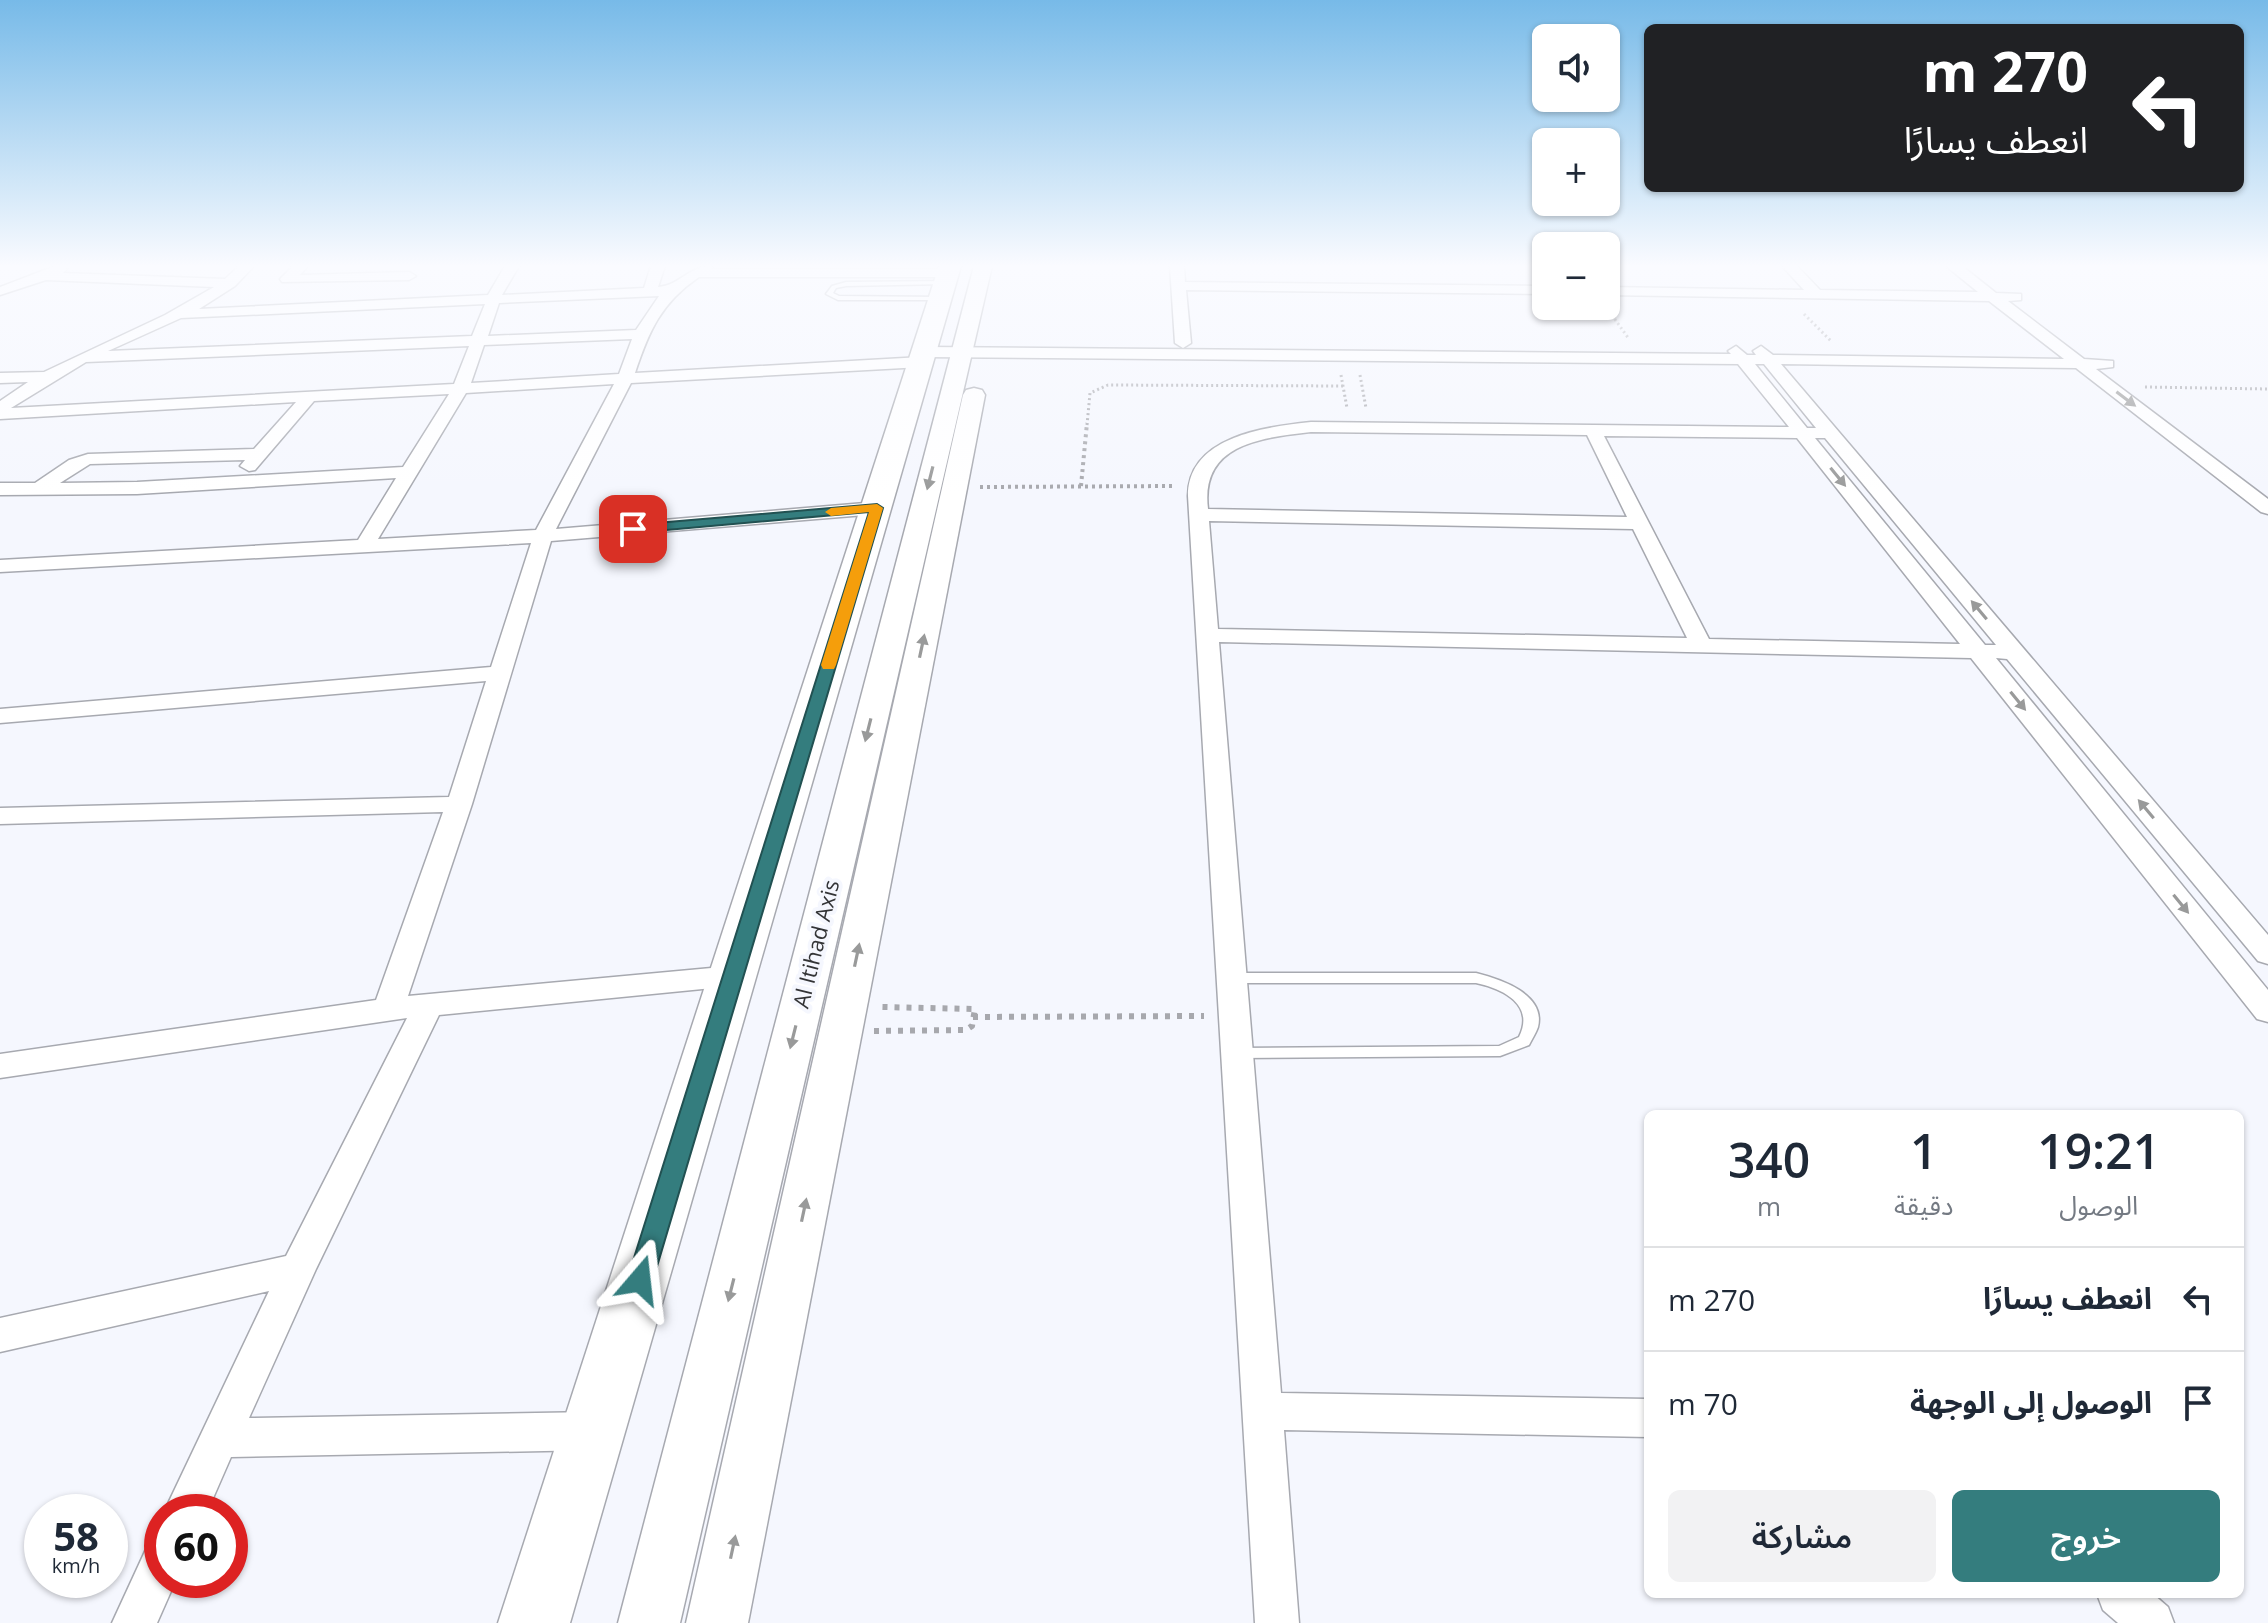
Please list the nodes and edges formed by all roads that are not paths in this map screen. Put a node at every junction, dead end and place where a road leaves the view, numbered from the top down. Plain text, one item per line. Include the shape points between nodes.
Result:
1 (117, 342) edge
2 (440, 342) edge
3 (480, 342) edge
4 (638, 342) edge
5 (825, 342) edge
6 (944, 342) edge
7 (948, 342) edge
8 (953, 342) edge
9 (1171, 342) edge
10 (1203, 342) edge
11 (2061, 342) edge
12 (2067, 342) edge
13 (1183, 343) joint
14 (1752, 355) junction
15 (83, 357) junction
16 (2088, 360) junction
17 (46, 377) junction
18 (626, 377) junction
19 (0, 378) edge
20 (461, 387) junction
21 (310, 396) junction
22 (0, 411) edge
23 (1592, 429) junction
24 (1801, 432) junction
25 (2196, 432) dead end
26 (1830, 433) junction
27 (260, 454) junction
28 (409, 472) junction
29 (232, 483) junction
30 (0, 489) edge
31 (39, 489) junction
32 (2264, 502) edge
33 (877, 508) junction
34 (1199, 515) junction
35 (1639, 523) junction
36 (543, 536) junction
37 (365, 545) junction
38 (0, 566) edge
39 (1208, 635) junction
40 (1702, 646) junction
41 (1978, 652) junction
42 (2014, 652) junction
43 (501, 673) junction
44 (0, 716) edge
45 (459, 804) junction
46 (0, 816) edge
47 (2268, 954) edge
48 (733, 976) junction
49 (1232, 978) junction
50 (429, 1005) junction
51 (388, 1009) junction
52 (2268, 1011) edge
53 (1237, 1053) junction
54 (0, 1066) edge
55 (298, 1269) junction
56 (0, 1335) edge
57 (1262, 1411) junction
58 (1644, 1418) edge
59 (593, 1431) junction
60 (220, 1438) junction
61 (194, 1494) edge
62 (145, 1598) edge
63 (2124, 1598) edge
64 (134, 1623) edge
65 (534, 1623) edge
66 (649, 1623) edge
67 (717, 1623) edge
68 (1277, 1623) edge
69 (2152, 1623) edge

1 - 15 street
2 - 15 street
3 - 20 street
4 - 18 street
5 - 18 street
6 - 33 main road
7 -> 66 street, Al Itihad Axis
67 -> 8 street, Al Itihad Axis via 955,487
9 - 13 street
10 - 14 street via 1338,354
11 - 16 street
12 - 16 street
13 - 14 street
14 - 16 street
14 - 16 street via 1842,352
14 - 24 street
14 - 26 street
15 - 17 street
16 - 25 street via 2137,387
16 -> 32 street
17 - 19 street
17 - 22 street
18 - 20 street
18 - 36 street
20 - 21 street
20 - 28 street
21 - 22 street
21 - 27 street
23 - 24 street
23 - 34 street via 1292,429 1243,440 1210,460 1199,477
23 - 35 street
24 - 26 street
24 -> 41 street
42 -> 26 street
27 - 29 street
27 - 31 street via 88,459
28 - 29 street
28 - 37 street
29 - 31 street
30 - 31 street
33 - 36 street
33 - 48 main road
34 - 35 street
34 - 39 street
35 - 40 street
36 - 37 street
36 - 43 street
37 - 38 street
39 - 40 street
39 - 49 street
40 - 41 street
41 - 42 street
41 -> 52 street
47 -> 42 street
43 - 44 street
43 - 45 street
45 - 46 street
45 - 51 street
48 - 50 street
48 - 59 main road
49 - 53 street
49 - 53 lane via 1476,978 1515,992 1531,1011 1532,1021 1524,1041 1500,1051
50 - 51 street
50 - 55 street
51 - 54 street
53 - 57 street
55 - 56 street
55 - 60 street
57 - 58 street
57 - 68 street
59 - 60 street
59 - 65 main road
60 - 61 street
62 - 64 street
63 - 69 street

